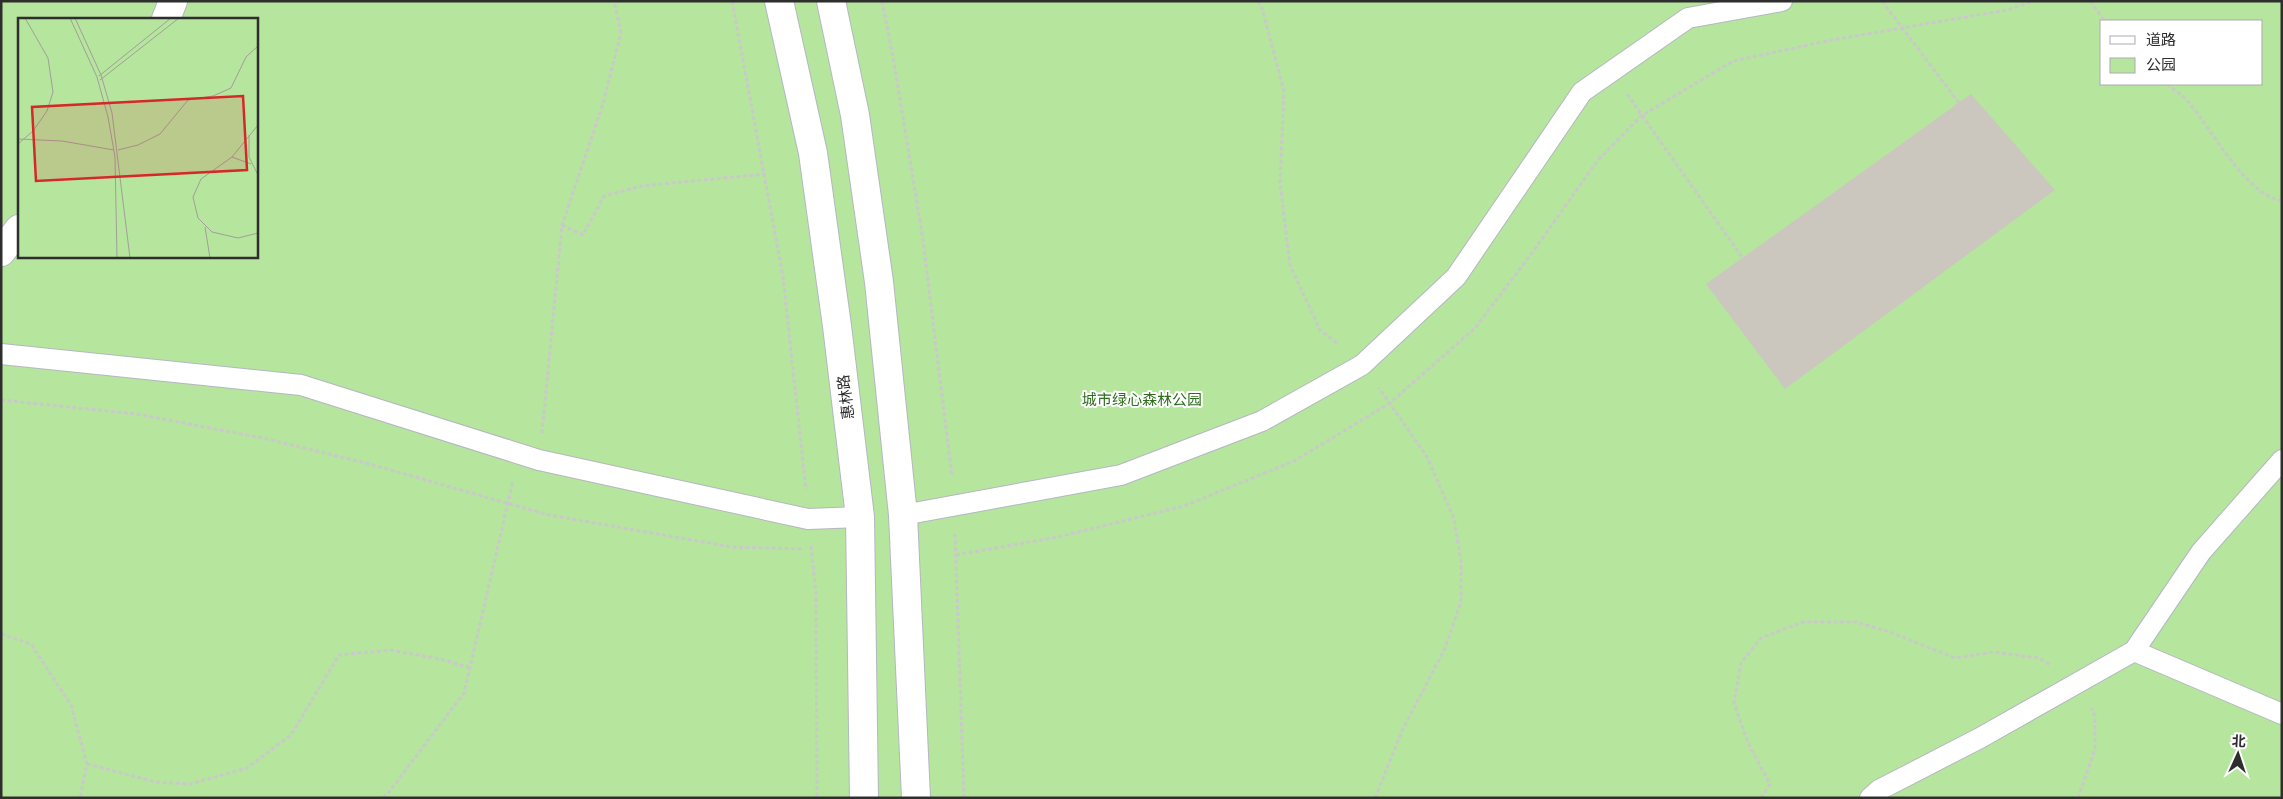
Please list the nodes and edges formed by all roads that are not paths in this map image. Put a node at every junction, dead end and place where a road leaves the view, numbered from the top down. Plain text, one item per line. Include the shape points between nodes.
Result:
1 (173, 1) edge
2 (779, 1) edge
3 (831, 1) edge
4 (1782, 1) edge
5 (166, 18) edge
6 (18, 230) edge
7 (1, 252) edge
8 (1, 354) edge
9 (2282, 460) edge
10 (903, 515) junction
11 (860, 517) junction
12 (2134, 651) junction
13 (2282, 714) edge
14 (864, 798) edge
15 (916, 798) edge
16 (1870, 798) edge

1 - 5 main road
2 - 11 main road, 惠林路 via 812,153
3 - 10 main road via 855,115 878,272
4 - 10 lane via 1688,18 1582,92 1456,276 1362,365 1262,421 1121,475
6 - 7 main road
8 - 11 lane via 302,385 539,460 808,519
9 - 12 lane via 2201,552
10 - 15 main road
11 - 14 main road, 惠林路
12 - 13 lane
12 - 16 lane via 1879,790

